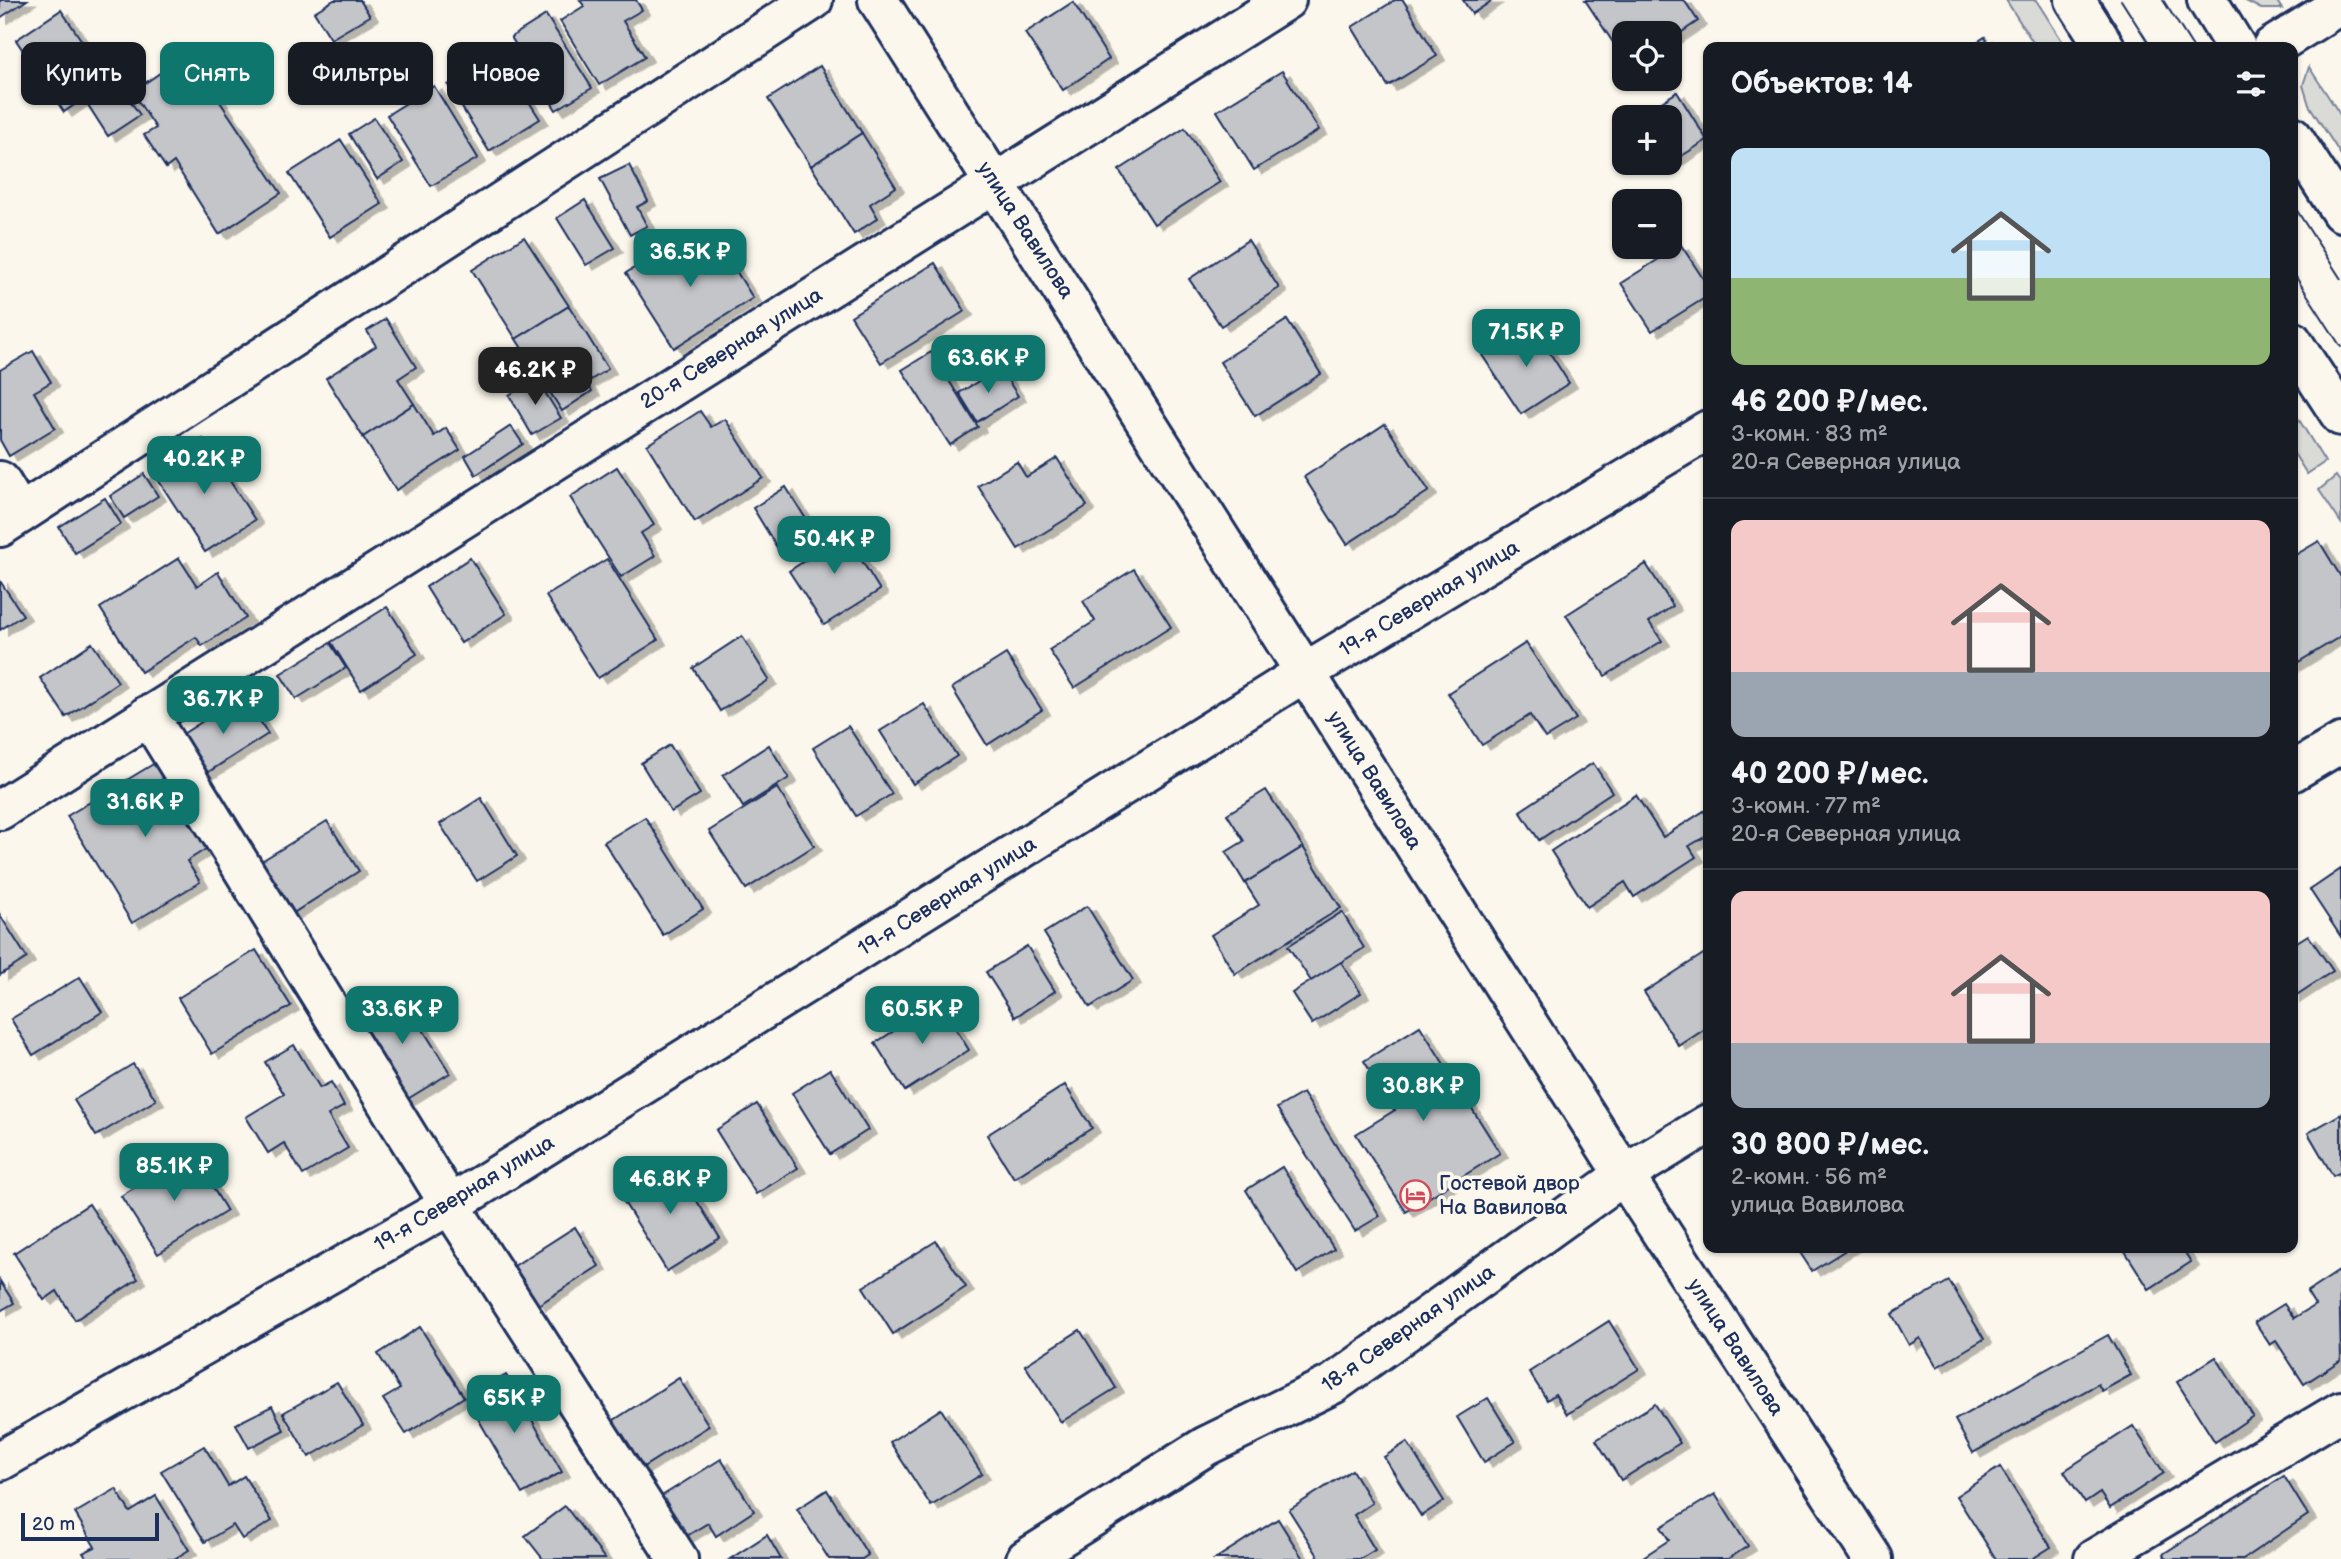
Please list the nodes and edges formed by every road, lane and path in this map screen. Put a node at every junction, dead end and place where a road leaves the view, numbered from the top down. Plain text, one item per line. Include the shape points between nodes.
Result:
1 (813, 0) edge
2 (878, 0) edge
3 (1286, 0) edge
4 (2075, 0) edge
5 (2207, 0) edge
6 (2341, 4) edge
7 (2102, 42) edge
8 (2233, 42) edge
9 (2280, 42) edge
10 (2298, 145) edge
11 (995, 182) junction
12 (2341, 212) edge
13 (2298, 350) edge
14 (2341, 416) edge
15 (1703, 433) edge
16 (0, 481) edge
17 (10, 520) edge
18 (1307, 671) junction
19 (148, 715) junction
20 (2341, 743) edge
21 (2298, 768) edge
22 (0, 810) edge
23 (1703, 1127) edge
24 (1624, 1175) junction
25 (450, 1205) junction
26 (2341, 1411) edge
27 (0, 1461) edge
28 (678, 1559) edge
29 (1026, 1559) edge
30 (1873, 1559) edge
31 (2094, 1559) edge

1 - 17 street
2 - 11 street, улица Вавилова
3 - 11 street, 20-я Северная улица
4 - 7 street
5 - 8 street
6 - 9 street
10 - 12 street
11 - 18 street, улица Вавилова
11 - 19 street, 20-я Северная улица
13 - 14 street
15 - 18 street, 19-я Северная улица
16 - 17 street
18 - 24 street, улица Вавилова
18 - 25 street, 19-я Северная улица
19 - 22 street, 20-я Северная улица
19 - 25 street
20 - 21 street
23 - 24 street, 18-я Северная улица
24 - 29 street, 18-я Северная улица via 1333,1384 1206,1447
24 - 30 street, улица Вавилова
25 - 27 street, 19-я Северная улица
25 - 28 street
26 - 31 street

